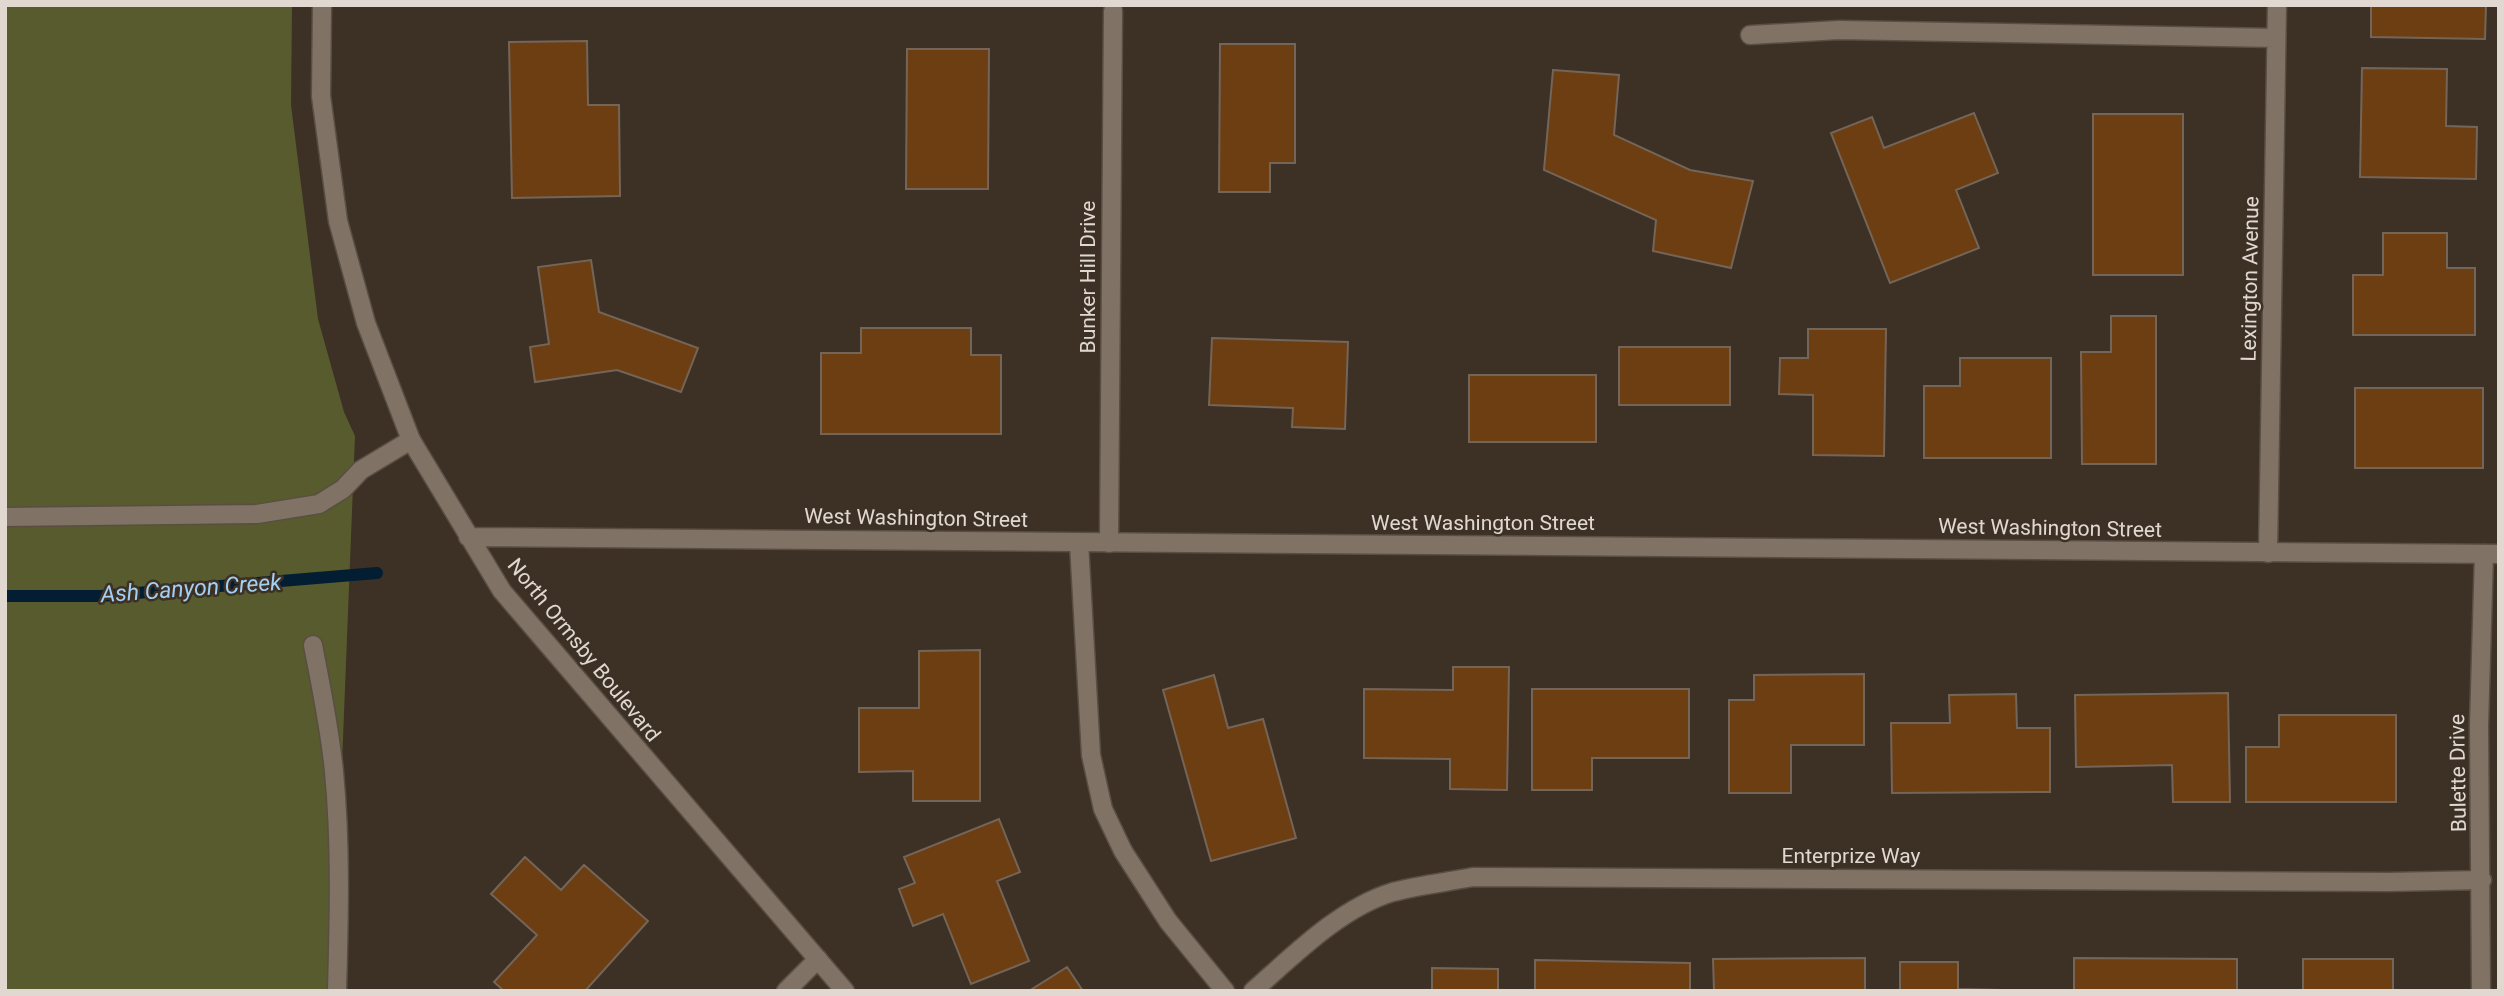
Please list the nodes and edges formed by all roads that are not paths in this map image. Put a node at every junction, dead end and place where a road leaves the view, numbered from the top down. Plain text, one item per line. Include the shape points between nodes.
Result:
1 (322, 5) edge
2 (2277, 5) edge
3 (1113, 11) dead end
4 (1750, 36) dead end
5 (2276, 37) junction
6 (411, 440) junction
7 (5, 517) edge
8 (468, 537) junction
9 (1079, 542) junction
10 (1109, 543) junction
11 (2268, 553) junction
12 (2491, 554) edge
13 (313, 645) dead end
14 (2482, 880) junction
15 (818, 958) junction
16 (337, 991) edge
17 (786, 991) edge
18 (845, 991) edge
19 (1225, 991) edge
20 (1253, 991) edge
21 (2481, 991) edge

1 - 6 street, North Ormsby Boulevard via 321,96 338,221 366,323
2 - 5 street, Lexington Avenue
3 - 10 street, Bunker Hill Drive
4 - 5 street via 1839,30
5 - 11 street, Lexington Avenue
6 - 7 street via 361,470 320,504 257,514
6 - 8 street, North Ormsby Boulevard
8 - 9 street, West Washington Street
8 - 15 street, North Ormsby Boulevard via 519,611
9 - 10 street, West Washington Street
9 - 19 street via 1091,755 1102,809 1168,922
10 - 11 street, West Washington Street
11 - 12 street, West Washington Street
12 - 14 street, Bulette Drive via 2479,725
13 - 16 street via 334,775
14 - 20 street, Enterprize Way via 1473,877 1392,893 1355,911 1314,937
14 - 21 street, Bulette Drive
15 - 17 street
15 - 18 street, North Ormsby Boulevard

